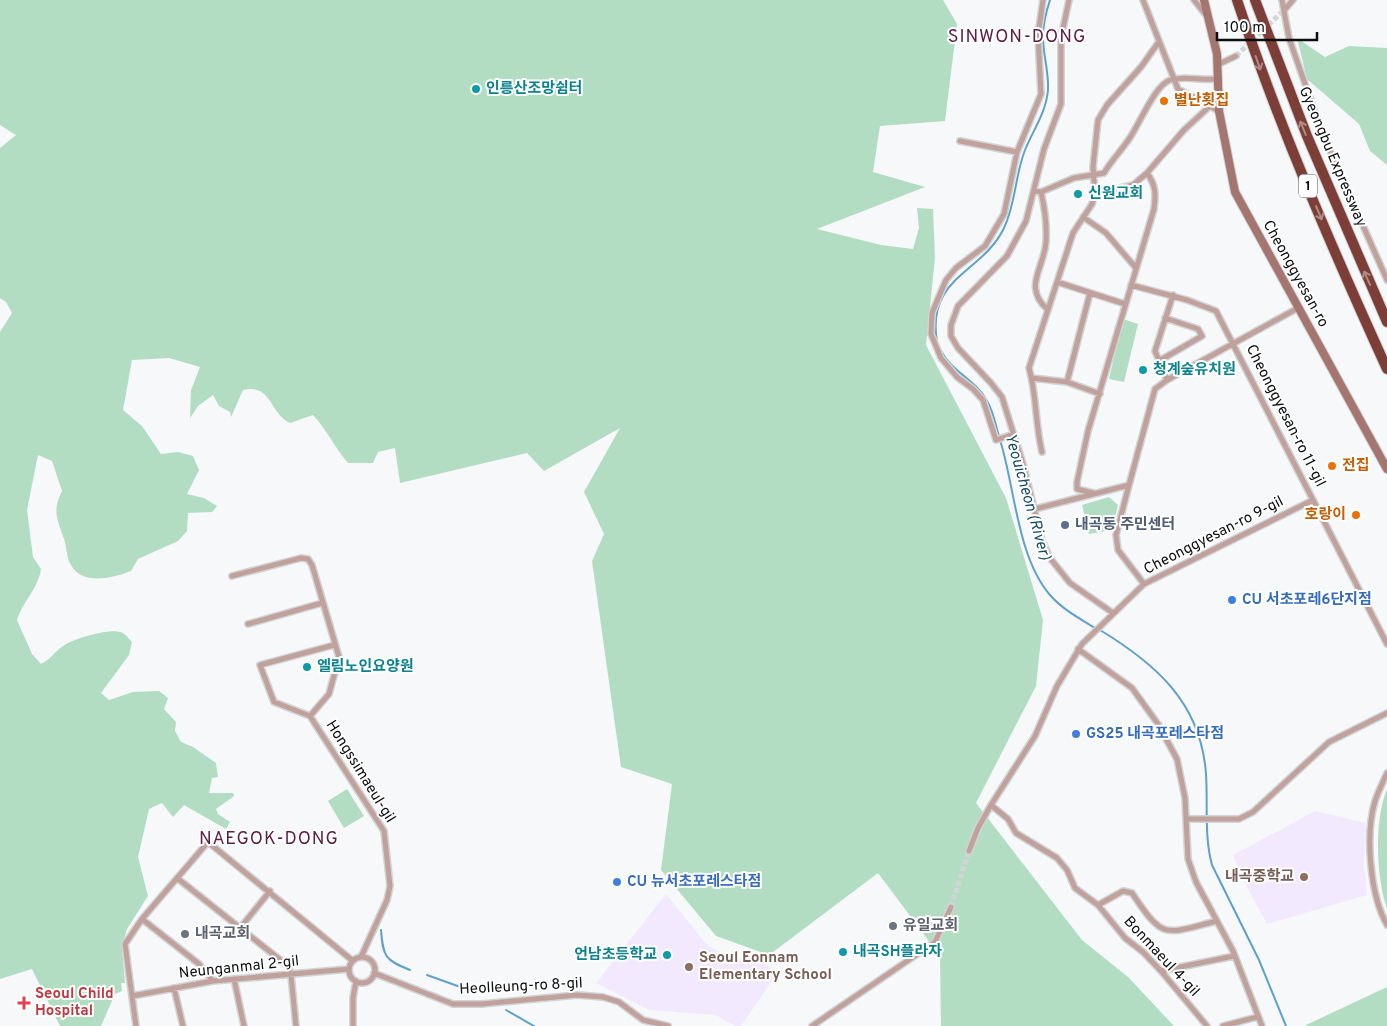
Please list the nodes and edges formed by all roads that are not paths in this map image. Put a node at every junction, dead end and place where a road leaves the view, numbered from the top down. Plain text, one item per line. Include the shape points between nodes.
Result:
1 (1043, 0) edge
2 (1069, 0) edge
3 (1143, 0) edge
4 (1194, 0) edge
5 (1204, 0) edge
6 (1237, 0) edge
7 (1255, 0) edge
8 (1282, 0) edge
9 (1294, 0) edge
10 (1285, 8) junction
11 (1208, 17) junction
12 (1158, 43) junction
13 (1236, 56) tunnel mouth
14 (1216, 65) junction
15 (1172, 79) junction
16 (1216, 79) junction
17 (1210, 106) junction
18 (1218, 111) junction
19 (960, 141) dead end
20 (1017, 152) junction
21 (1147, 173) junction
22 (1093, 175) junction
23 (1034, 191) junction
24 (1041, 192) junction
25 (1095, 194) junction
26 (1083, 217) junction
27 (1136, 268) junction
28 (1387, 280) edge
29 (1057, 282) junction
30 (1131, 285) junction
31 (1090, 293) junction
32 (1172, 296) junction
33 (1125, 304) junction
34 (1298, 308) junction
35 (1048, 310) junction
36 (1166, 318) junction
37 (1387, 322) edge
38 (1234, 343) junction
39 (1158, 361) junction
40 (1387, 369) edge
41 (1032, 378) junction
42 (1166, 380) junction
43 (1066, 382) junction
44 (1100, 394) junction
45 (1014, 434) junction
46 (1042, 452) dead end
47 (1387, 469) edge
48 (1129, 485) junction
49 (1094, 493) junction
50 (1313, 500) junction
51 (1035, 509) junction
52 (232, 576) dead end
53 (1144, 584) junction
54 (322, 603) junction
55 (1111, 615) junction
56 (248, 624) dead end
57 (334, 644) junction
58 (1387, 644) edge
59 (1078, 650) junction
60 (1387, 713) edge
61 (310, 716) junction
62 (1387, 773) edge
63 (991, 805) junction
64 (1187, 819) junction
65 (969, 851) tunnel mouth
66 (177, 878) junction
67 (270, 891) junction
68 (1098, 905) junction
69 (951, 907) tunnel mouth
70 (142, 919) junction
71 (1217, 921) junction
72 (1387, 925) edge
73 (240, 927) junction
74 (1234, 956) junction
75 (361, 957) junction
76 (352, 961) junction
77 (349, 969) junction
78 (1161, 971) junction
79 (374, 973) junction
80 (291, 975) junction
81 (234, 979) junction
82 (213, 981) junction
83 (356, 981) junction
84 (174, 988) junction
85 (132, 996) junction
86 (1257, 1017) junction
87 (136, 1026) edge
88 (183, 1026) edge
89 (244, 1026) edge
90 (296, 1026) edge
91 (353, 1026) edge
92 (668, 1026) edge
93 (812, 1026) edge
94 (1207, 1026) edge
95 (1223, 1026) edge
96 (1262, 1026) edge

1 - 20 street via 1038,35 1041,94
2 - 23 street via 1061,38 1062,104 1044,149
3 - 12 street
4 - 11 street
5 - 11 street, Cheonggyesan-ro
6 -> 40 highway, 1 via 1281,124
37 -> 7 highway, Gyeongbu Expressway / 1 via 1306,136
8 - 10 street
9 - 10 street
10 - 28 street via 1289,38 1321,128
11 - 14 street, Cheonggyesan-ro via 1217,54
12 - 15 street
12 - 22 street via 1098,120
13 - 14 street
14 - 16 street, Cheonggyesan-ro
15 - 16 street
15 - 17 street via 1178,88
15 - 22 street via 1155,95 1104,173
16 - 18 street, Cheonggyesan-ro
17 - 18 street
17 - 21 street via 1167,146
18 - 34 street, Cheonggyesan-ro via 1235,192
19 - 20 street
20 - 45 street via 1004,214 985,246 946,280 937,298 931,324 931,334 941,358 957,378 983,400 996,440
21 - 25 street via 1133,185
21 - 27 street via 1156,195
22 - 24 street via 1074,178
22 - 25 street
23 - 24 street
23 - 45 street via 1018,239 1007,256 958,306 951,325 951,336 958,348 1002,398
24 - 35 street via 1046,215 1046,245 1034,284 1038,302
25 - 26 street
26 - 27 street via 1106,232
26 - 29 street
27 - 30 street
29 - 31 street
29 - 35 street
30 - 32 street, Cheonggyesan-ro 11-gil
30 - 33 street
31 - 33 street
31 - 43 street
32 - 36 street
32 - 38 street, Cheonggyesan-ro 11-gil via 1216,311
33 - 44 street
34 - 38 street, Cheonggyesan-ro 11-gil
34 - 47 street, Cheonggyesan-ro
35 - 41 street via 1029,368
36 - 39 street via 1155,351
36 - 39 street via 1198,329 1202,336
38 - 42 street, Cheonggyesan-ro 11-gil
38 - 50 street, Cheonggyesan-ro 11-gil
39 - 42 street
41 - 43 street
41 - 46 street
42 - 48 street, Cheonggyesan-ro 11-gil via 1155,389
43 - 44 street
44 - 49 street via 1077,482 1077,489
45 - 51 street
48 - 49 street
48 - 53 street, Cheonggyesan-ro 11-gil via 1116,534 1118,550
49 - 51 street
50 - 53 street, Cheonggyesan-ro 9-gil
50 - 58 street
51 - 55 street via 1042,541 1050,558 1070,583
52 - 54 street, Hongssimaeul-gil via 289,560 308,559
53 - 55 street, Cheonggyesan-ro 9-gil
54 - 56 street
54 - 57 street, Hongssimaeul-gil
55 - 59 street, Cheonggyesan-ro 9-gil
57 - 61 street, Hongssimaeul-gil via 339,657 329,694
57 - 61 street, Hongssimaeul-gil via 260,665 274,702
59 - 63 street, Cheonggyesan-ro 9-gil via 1057,686 1035,736
59 - 64 street via 1132,688 1158,724 1177,759
60 - 64 street via 1328,742 1253,812 1239,819
61 - 75 street, Hongssimaeul-gil via 384,831 390,886 387,900
62 - 72 street via 1375,802 1370,834 1374,896
63 - 65 street, Cheonggyesan-ro 9-gil
63 - 68 street via 1008,819 1016,833 1057,858 1075,888
64 - 71 street via 1188,859
66 - 67 street via 208,842
66 - 70 street
66 - 73 street
67 - 73 street
67 - 76 street
68 - 71 street via 1128,892 1132,893 1150,920 1162,929 1174,931
68 - 78 street, Bonmaeul 4-gil via 1125,938
69 - 93 street via 935,942
70 - 82 street via 199,964
70 - 85 street via 125,944
71 - 74 street
73 - 80 street via 288,966
74 - 78 street
74 - 86 street
75 - 76 street
75 - 79 street via 372,962
76 - 77 street
77 - 80 street, Neunganmal 2-gil
77 - 83 street
78 - 94 street, Bonmaeul 4-gil
79 - 83 street via 367,981
79 - 92 street, Heolleung-ro 8-gil via 453,1004 577,995 603,997 619,1002 643,1020
80 - 81 street, Neunganmal 2-gil
80 - 90 street
81 - 82 street, Neunganmal 2-gil
81 - 89 street
82 - 84 street, Neunganmal 2-gil
83 - 91 street
84 - 85 street, Neunganmal 2-gil
84 - 88 street
85 - 87 street
86 - 95 street
86 - 96 street

